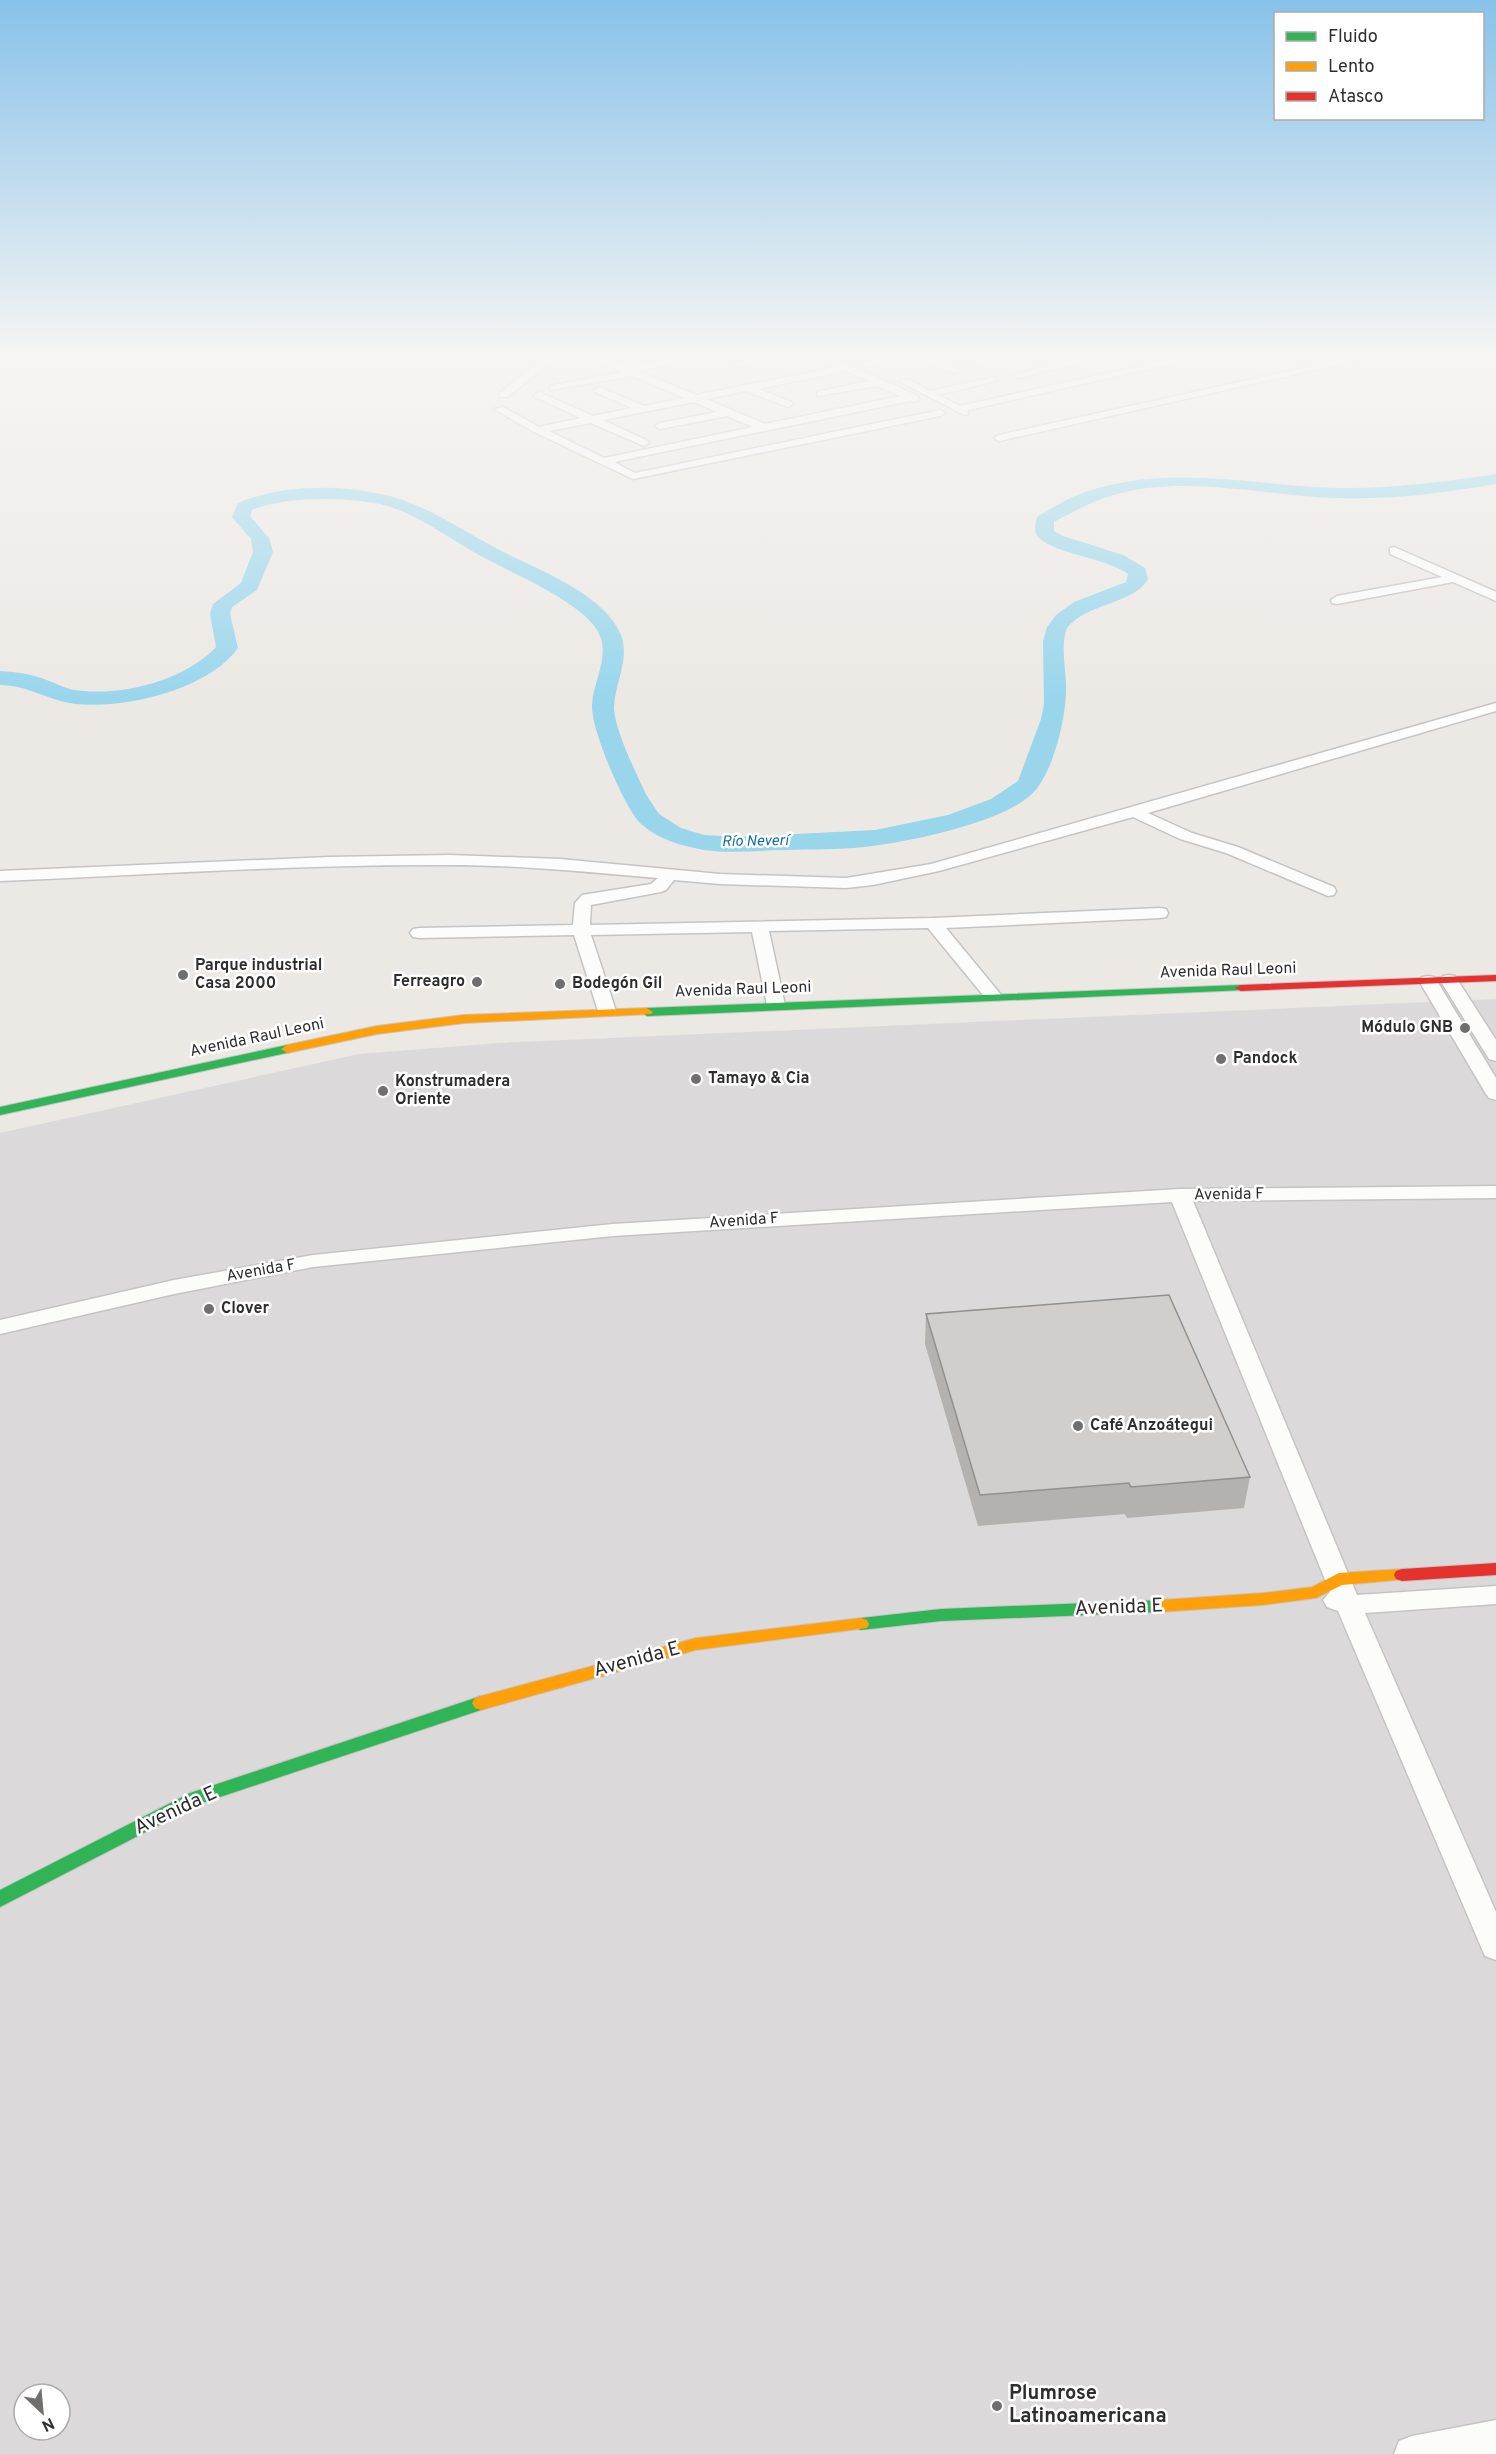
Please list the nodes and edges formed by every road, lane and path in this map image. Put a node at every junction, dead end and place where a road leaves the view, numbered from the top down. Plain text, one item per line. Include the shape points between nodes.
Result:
1 (620, 468) edge
2 (677, 468) edge
3 (1394, 551) dead end
4 (1452, 579) junction
5 (1496, 597) edge
6 (1337, 600) dead end
7 (1496, 707) edge
8 (1134, 812) junction
9 (671, 873) junction
10 (0, 876) edge
11 (1328, 891) dead end
12 (1160, 914) dead end
13 (933, 923) junction
14 (759, 926) junction
15 (580, 931) junction
16 (419, 933) dead end
17 (1496, 978) edge
18 (1454, 987) junction
19 (1430, 991) junction
20 (1477, 994) dead end
21 (993, 996) junction
22 (1342, 998) dead end
23 (776, 1005) junction
24 (608, 1011) junction
25 (1496, 1055) edge
26 (1496, 1094) edge
27 (0, 1111) edge
28 (0, 1122) edge
29 (1496, 1192) edge
30 (1180, 1195) junction
31 (0, 1327) edge
32 (1496, 1569) edge
33 (1339, 1579) junction
34 (1316, 1592) junction
35 (1496, 1595) edge
36 (1348, 1605) junction
37 (0, 1899) edge
38 (1496, 1947) edge
39 (1496, 2438) edge
40 (1412, 2454) edge

1 - 2 street via 638,476
3 - 4 street
4 - 5 street
4 - 6 street
7 - 8 street
8 - 9 street via 933,868 873,880 846,883
8 - 11 street
9 - 10 street via 450,860
9 - 15 street via 655,888 588,899 583,903
12 - 13 street
13 - 14 street
13 - 21 street
14 - 15 street
14 - 23 street
15 - 16 street
15 - 24 street
17 - 18 main road, Avenida Raul Leoni
18 - 19 main road, Avenida Raul Leoni
18 - 20 main road, Avenida Raul Leoni
18 - 25 street
19 - 21 main road, Avenida Raul Leoni
19 - 26 street
21 - 23 main road, Avenida Raul Leoni
22 - 28 main road, Avenida Raul Leoni via 452,1032 364,1043
23 - 24 main road, Avenida Raul Leoni
24 - 27 main road, Avenida Raul Leoni via 464,1019 377,1030
29 - 30 street, Avenida F
30 - 31 street, Avenida F via 613,1230 313,1261 174,1287
30 - 33 street
32 - 33 main road, Avenida E
33 - 34 main road, Avenida E
33 - 36 street
34 - 36 street, Avenida E
34 - 37 main road, Avenida E via 1194,1605 940,1615 696,1644 453,1710 196,1798
35 - 36 street, Avenida E
36 - 38 street
39 - 40 street

